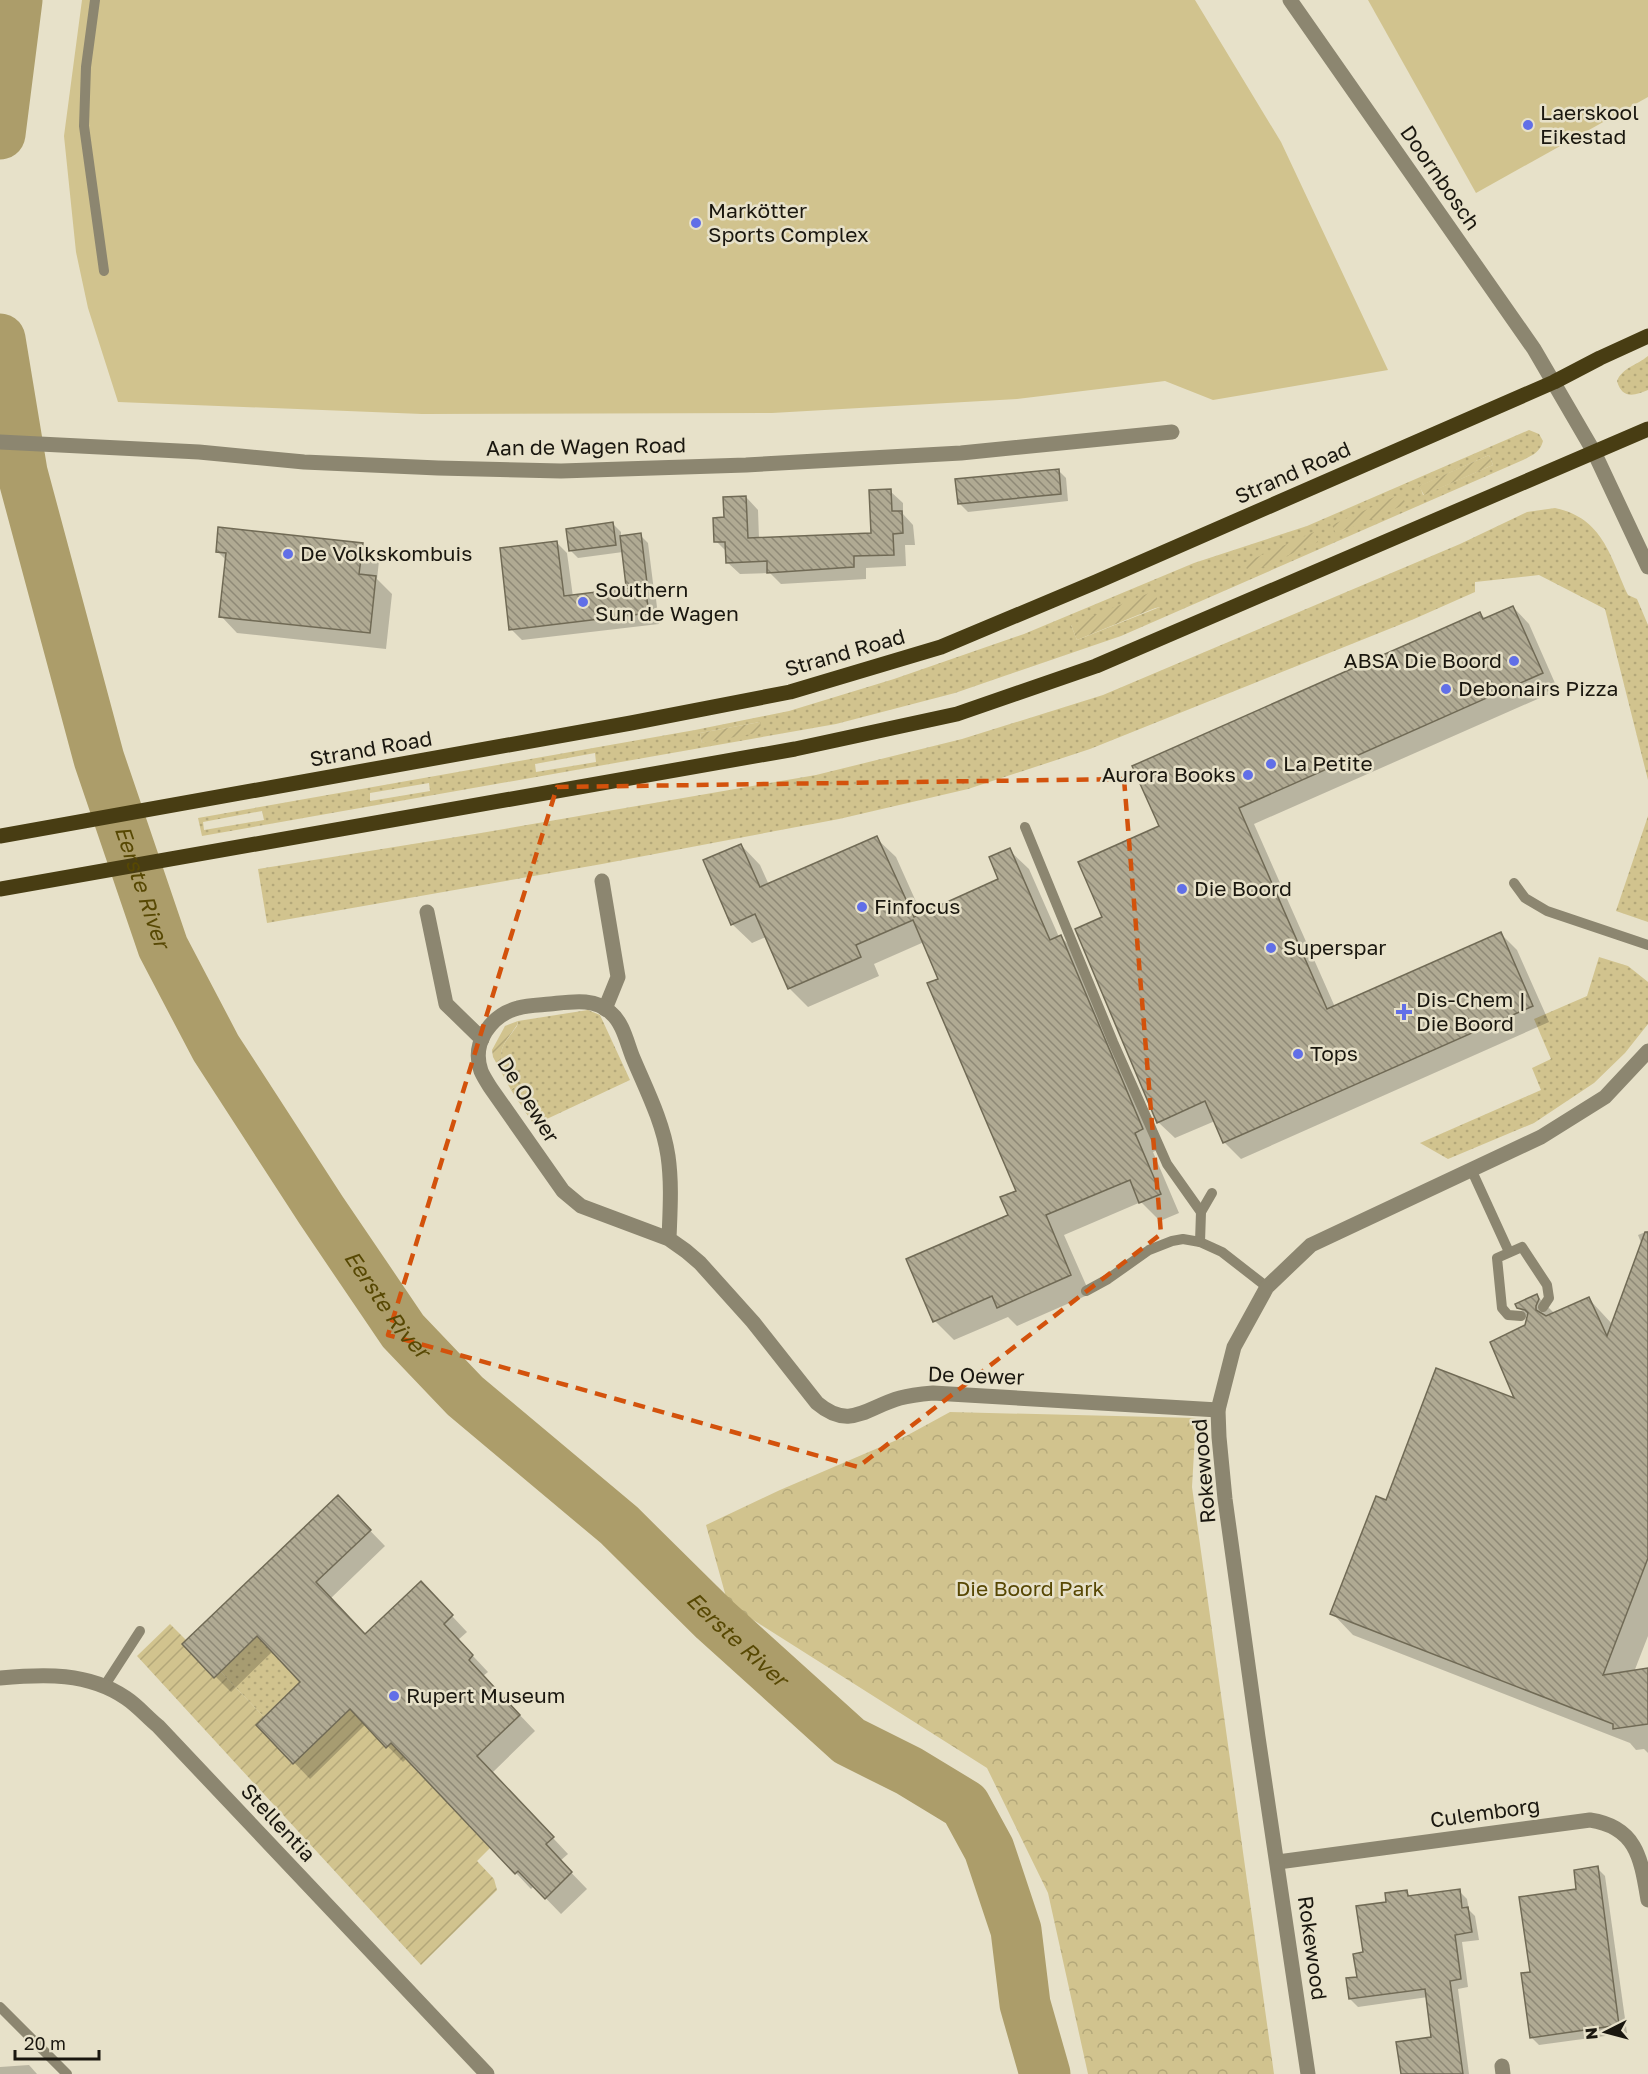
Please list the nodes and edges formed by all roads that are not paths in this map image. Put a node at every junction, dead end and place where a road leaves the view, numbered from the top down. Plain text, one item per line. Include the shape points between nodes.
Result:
1 (95, 0) edge
2 (1290, 0) edge
3 (104, 271) dead end
4 (1648, 336) edge
5 (1554, 382) junction
6 (1648, 429) edge
7 (1172, 432) dead end
8 (0, 442) edge
9 (1594, 452) junction
10 (1648, 567) edge
11 (1025, 827) dead end
12 (0, 836) edge
13 (602, 880) dead end
14 (1514, 883) dead end
15 (0, 889) edge
16 (427, 912) dead end
17 (1648, 945) edge
18 (605, 1009) junction
19 (482, 1039) junction
20 (1648, 1052) edge
21 (1471, 1169) junction
22 (1212, 1192) dead end
23 (1201, 1212) junction
24 (669, 1239) junction
25 (1200, 1242) junction
26 (1509, 1252) junction
27 (1267, 1287) junction
28 (1086, 1291) dead end
29 (1543, 1307) dead end
30 (1521, 1316) dead end
31 (1218, 1410) junction
32 (140, 1631) dead end
33 (0, 1678) edge
34 (105, 1685) junction
35 (1278, 1862) junction
36 (1648, 1900) edge
37 (0, 2007) edge
38 (67, 2074) edge
39 (487, 2074) edge
40 (1308, 2074) edge

1 - 3 lane via 86,68 84,126
2 - 5 street, Doornbosch
4 - 5 main road, Strand Road
5 - 9 street, Doornbosch
5 - 12 main road, Strand Road via 941,647 790,692
6 - 9 main road
7 - 8 street, Aan de Wagen Road via 961,453 572,471 315,463 199,452
9 - 10 street, Doornbosch
9 - 15 main road via 1096,666 957,714 795,749
11 - 23 lane via 1167,1164
13 - 18 street via 618,977
14 - 17 lane via 1525,898 1547,911
16 - 19 street via 446,1004
18 - 19 street, De Oewer via 573,1001 518,1008 500,1015
18 - 24 street via 620,1025 663,1134 670,1179
19 - 24 street, De Oewer via 478,1053 490,1087 563,1191 581,1206
20 - 21 street, Rokewood via 1605,1097 1541,1137
21 - 26 lane
21 - 27 street, Rokewood via 1311,1245
22 - 23 lane
23 - 25 lane
24 - 31 street, De Oewer via 700,1263 817,1403 842,1416 856,1416 899,1398 933,1393
25 - 27 lane via 1222,1252
25 - 28 lane via 1183,1239 1149,1250
26 - 29 lane via 1522,1247 1547,1285 1549,1298
26 - 30 lane via 1497,1258 1502,1308 1508,1316
27 - 31 street, Rokewood via 1234,1347
31 - 35 street, Rokewood via 1225,1498
32 - 34 lane
33 - 34 street, Stellentia via 36,1674
34 - 39 street, Stellentia via 158,1726
35 - 36 street, Culemborg via 1590,1820 1606,1822 1629,1839 1642,1866
35 - 40 street, Rokewood
37 - 38 lane

